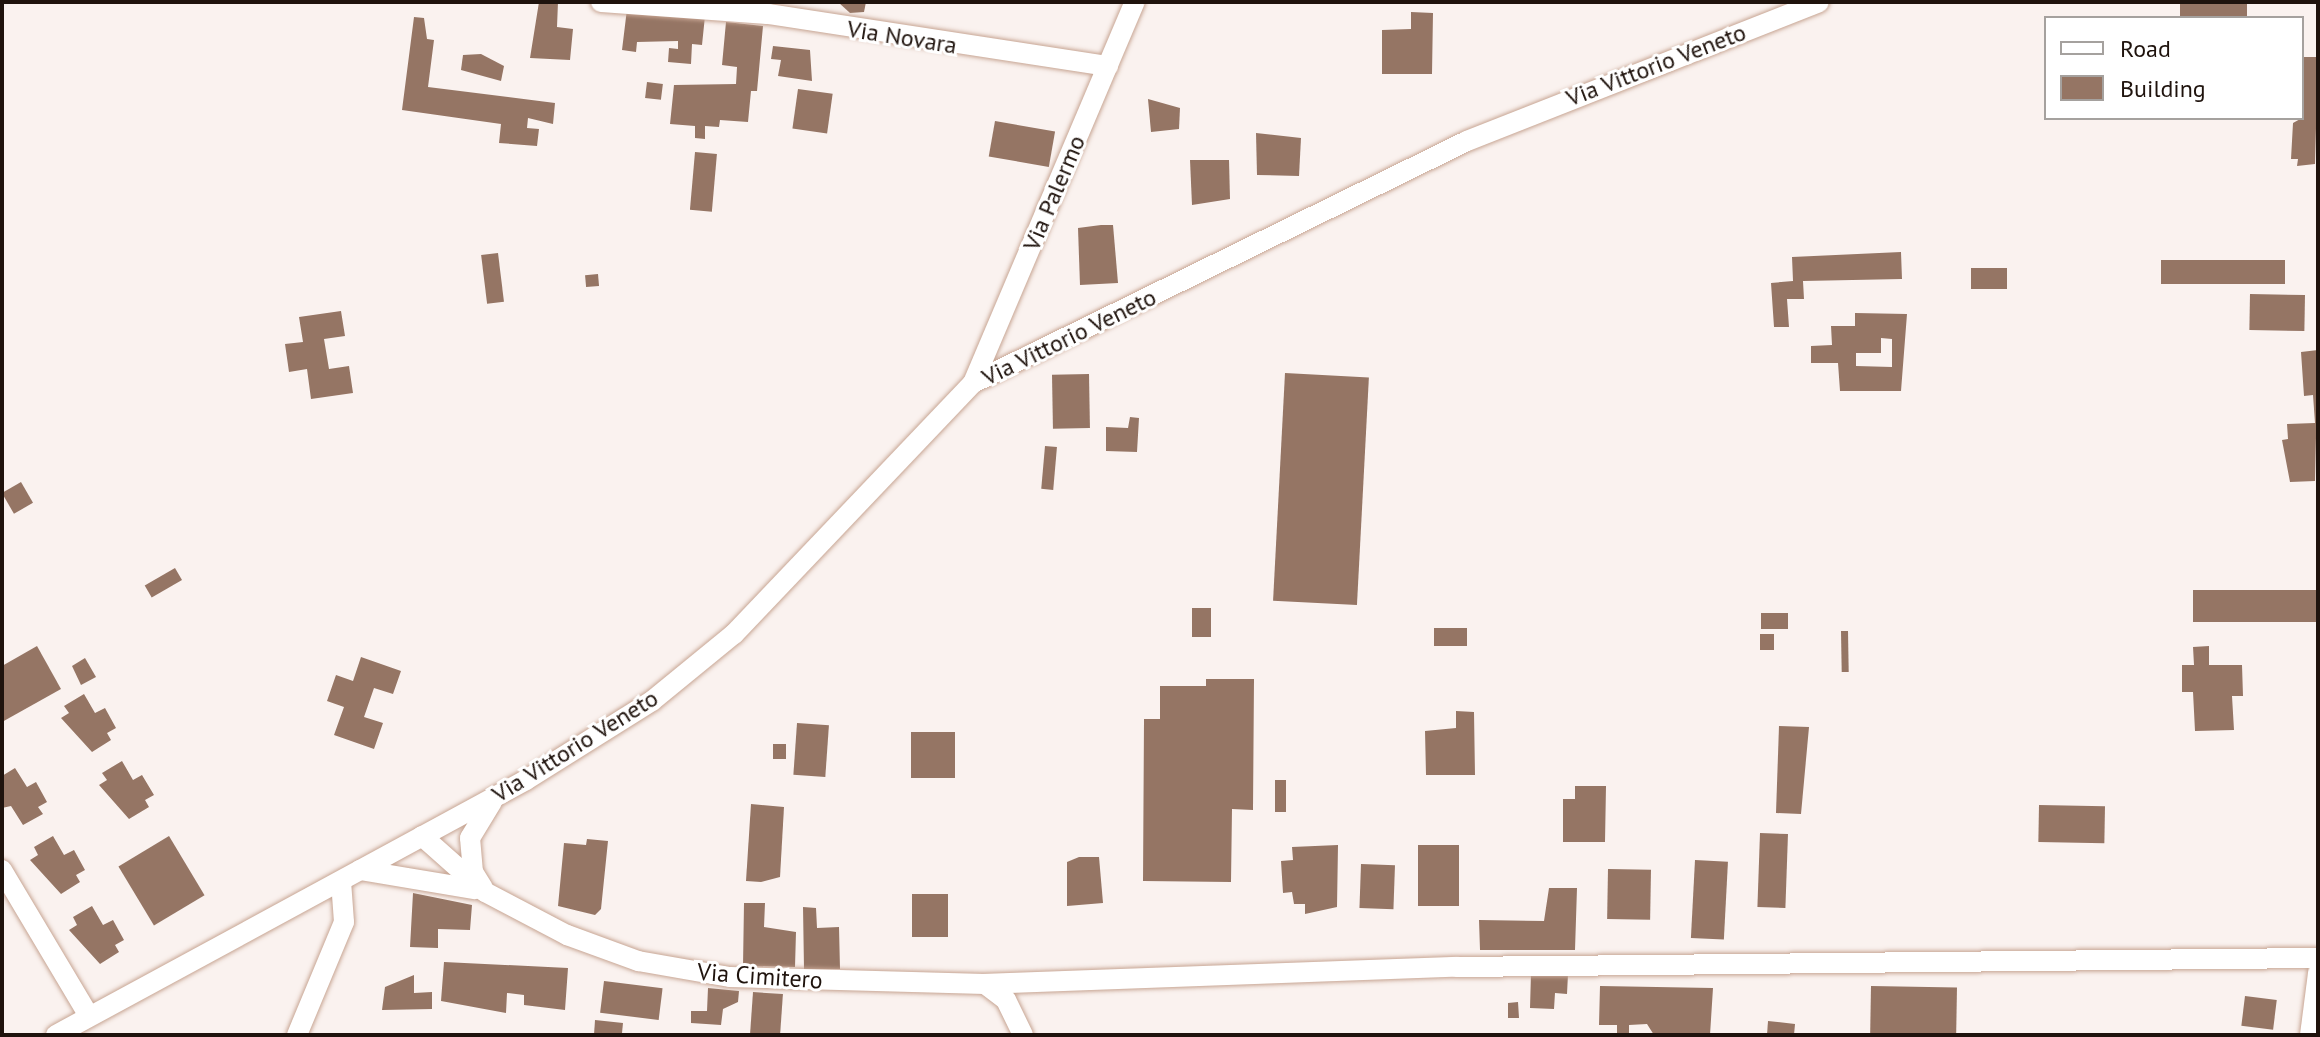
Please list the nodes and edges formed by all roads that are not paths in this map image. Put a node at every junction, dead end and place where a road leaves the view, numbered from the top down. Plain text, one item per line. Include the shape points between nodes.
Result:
1 (601, 2) edge
2 (1135, 2) edge
3 (1819, 2) edge
4 (1108, 66) junction
5 (973, 383) junction
6 (499, 794) junction
7 (422, 836) junction
8 (2, 870) edge
9 (360, 870) junction
10 (341, 881) junction
11 (485, 892) junction
12 (2318, 958) edge
13 (2318, 973) edge
14 (985, 984) junction
15 (89, 1016) junction
16 (56, 1035) edge
17 (297, 1035) edge
18 (1023, 1035) edge
19 (2310, 1035) edge

1 - 4 street, Via Novara via 768,14
2 - 4 street, Via Palermo
3 - 5 street, Via Vittorio Veneto via 1467,141
4 - 5 street, Via Palermo
5 - 6 street, Via Vittorio Veneto via 734,634 652,701
6 - 7 street, Via Vittorio Veneto
6 - 11 street via 470,838 473,872
7 - 9 street, Via Vittorio Veneto
7 - 11 street, Via Cimitero
8 - 15 street
9 - 10 street, Via Vittorio Veneto
9 - 11 street, Via Cimitero
10 - 15 street, Via Vittorio Veneto
10 - 17 street via 344,922
11 - 14 street, Via Cimitero via 567,935 693,972
12 - 14 street, Via Cimitero via 1456,967
13 - 19 street
14 - 18 street via 1006,1000
15 - 16 street, Via Vittorio Veneto

